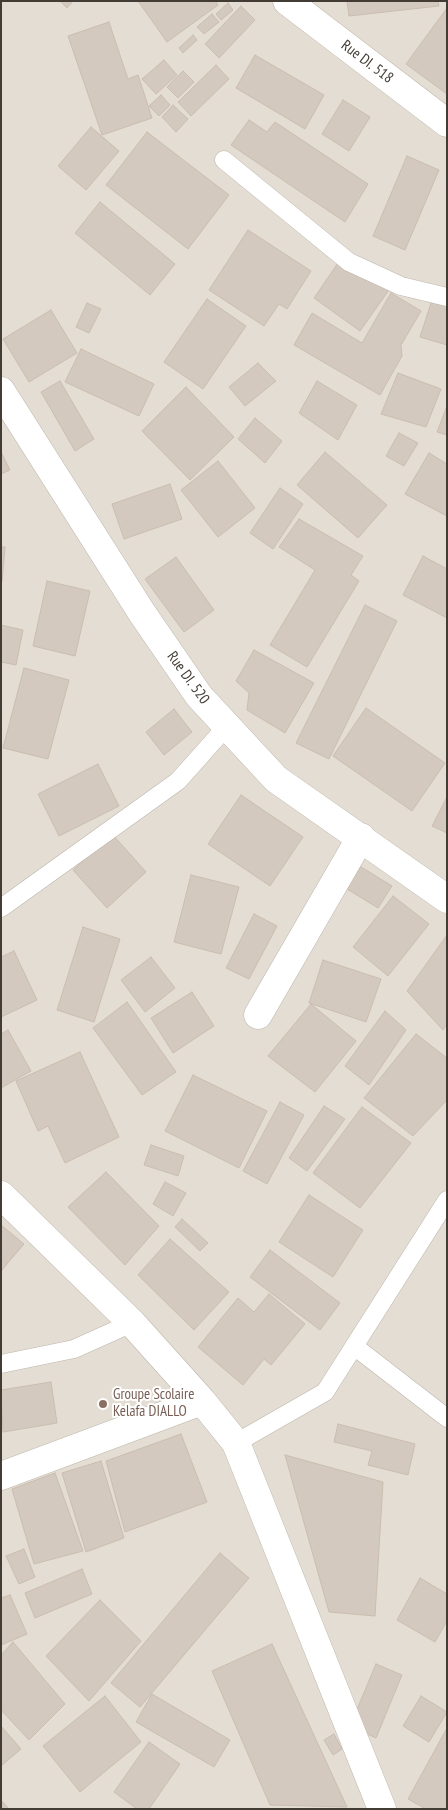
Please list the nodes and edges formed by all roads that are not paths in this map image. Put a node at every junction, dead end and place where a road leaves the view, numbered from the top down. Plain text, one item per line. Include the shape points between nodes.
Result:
1 (287, 1) edge
2 (447, 123) edge
3 (224, 160) dead end
4 (447, 297) edge
5 (1, 391) edge
6 (227, 726) junction
7 (360, 837) junction
8 (447, 899) edge
9 (1, 908) edge
10 (258, 1015) dead end
11 (1, 1195) edge
12 (447, 1200) edge
13 (132, 1323) junction
14 (354, 1346) junction
15 (1, 1364) edge
16 (202, 1401) junction
17 (447, 1418) edge
18 (236, 1444) junction
19 (1, 1476) edge
20 (382, 1809) edge

1 - 2 street, Rue DI. 518
3 - 4 lane via 349,262 401,286
5 - 6 street, Rue DI. 520 via 142,613 199,696
6 - 7 street, Rue DI. 520 via 276,779
6 - 9 lane via 178,780
7 - 8 street, Rue DI. 520
7 - 10 street
11 - 13 street
12 - 14 lane
13 - 15 lane via 74,1349
13 - 16 street
14 - 17 lane
14 - 18 lane via 325,1392
16 - 18 street
16 - 19 street
18 - 20 street

